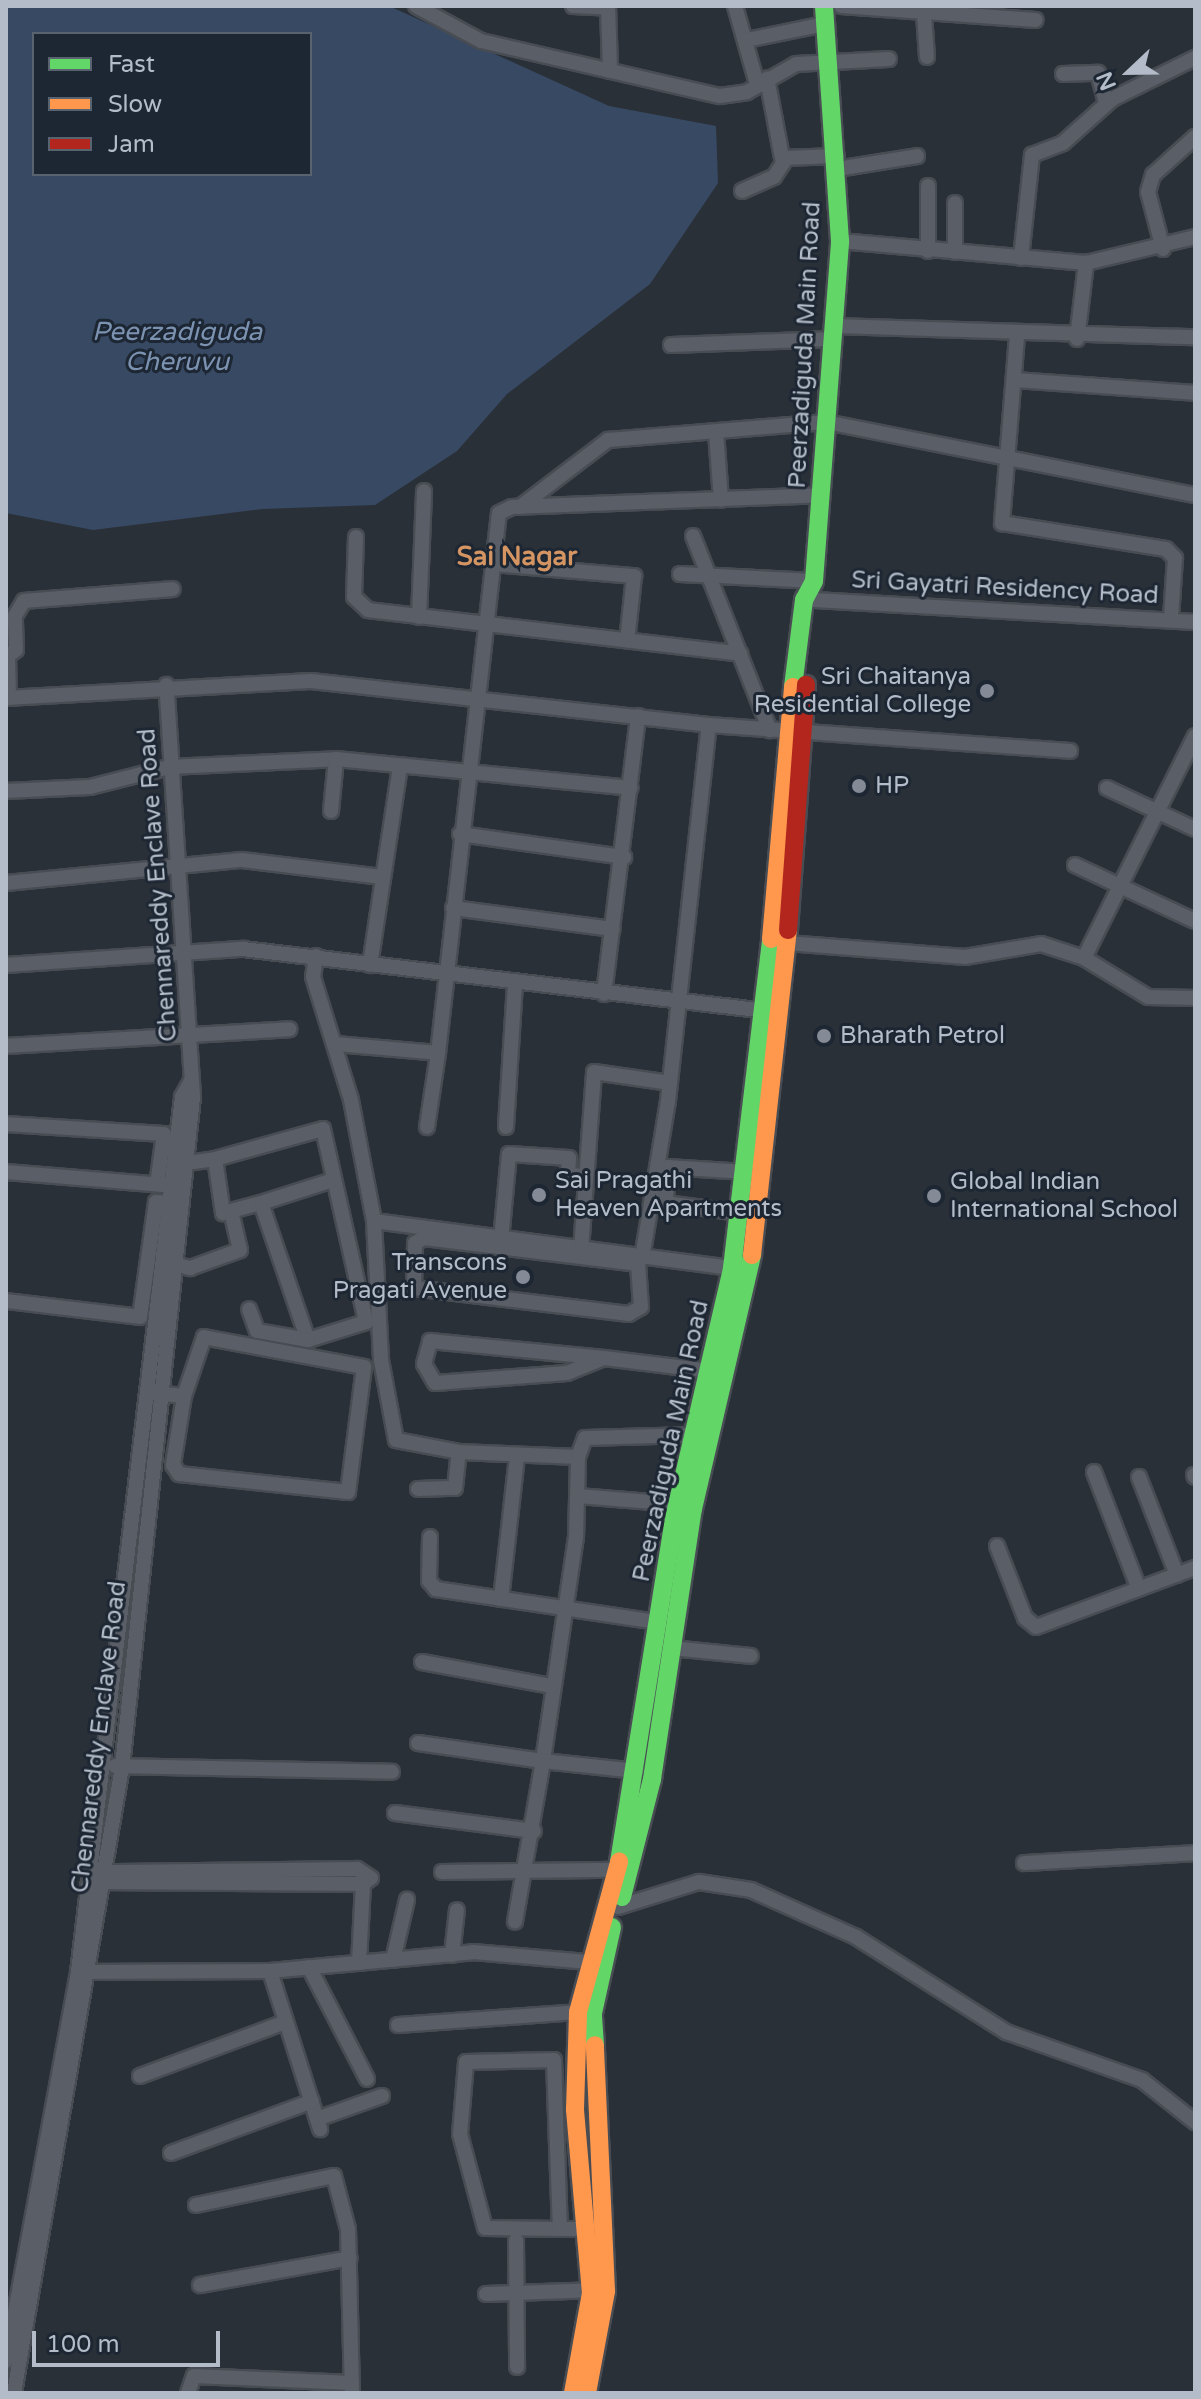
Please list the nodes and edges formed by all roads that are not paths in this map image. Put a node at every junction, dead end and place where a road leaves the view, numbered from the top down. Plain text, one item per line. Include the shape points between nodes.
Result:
1 (416, 6) edge
2 (573, 6) edge
3 (735, 6) edge
4 (841, 6) edge
5 (608, 7) edge
6 (924, 14) junction
7 (824, 15) edge
8 (1035, 20) dead end
9 (747, 40) junction
10 (927, 57) dead end
11 (1195, 58) edge
12 (832, 59) junction
13 (889, 59) dead end
14 (610, 71) junction
15 (1063, 74) dead end
16 (762, 81) junction
17 (1106, 103) junction
18 (1195, 137) edge
19 (917, 156) dead end
20 (784, 158) junction
21 (837, 162) junction
22 (928, 186) dead end
23 (742, 191) dead end
24 (955, 203) dead end
25 (1195, 237) edge
26 (840, 241) junction
27 (1163, 249) junction
28 (928, 251) junction
29 (955, 252) junction
30 (1021, 258) junction
31 (1086, 263) junction
32 (834, 333) junction
33 (1017, 336) junction
34 (1195, 337) edge
35 (1077, 339) junction
36 (671, 345) dead end
37 (1015, 380) junction
38 (1195, 393) edge
39 (826, 422) junction
40 (716, 432) junction
41 (1007, 456) junction
42 (424, 491) dead end
43 (820, 495) junction
44 (1195, 495) edge
45 (721, 500) junction
46 (520, 507) junction
47 (693, 536) dead end
48 (356, 537) dead end
49 (493, 564) junction
50 (680, 574) dead end
51 (708, 575) junction
52 (173, 589) dead end
53 (813, 590) junction
54 (419, 617) junction
55 (1171, 619) junction
56 (1195, 622) edge
57 (490, 624) junction
58 (627, 641) junction
59 (740, 654) junction
60 (7, 656) edge
61 (166, 685) junction
62 (8, 698) edge
63 (479, 699) junction
64 (638, 716) junction
65 (709, 725) junction
66 (786, 730) junction
67 (1195, 737) edge
68 (1070, 751) dead end
69 (336, 759) junction
70 (169, 767) junction
71 (400, 767) junction
72 (467, 773) junction
73 (631, 788) junction
74 (1107, 788) dead end
75 (6, 791) edge
76 (331, 811) dead end
77 (1157, 812) junction
78 (1195, 829) edge
79 (460, 834) junction
80 (624, 857) junction
81 (176, 862) junction
82 (1075, 865) dead end
83 (382, 877) junction
84 (6, 883) edge
85 (1118, 883) junction
86 (782, 902) junction
87 (453, 908) junction
88 (1195, 921) edge
89 (613, 929) junction
90 (787, 943) junction
91 (185, 951) junction
92 (316, 956) junction
93 (1084, 958) junction
94 (6, 965) edge
95 (370, 965) junction
96 (448, 978) junction
97 (515, 984) junction
98 (604, 994) junction
99 (1195, 998) edge
100 (678, 1003) junction
101 (766, 1011) junction
102 (289, 1029) dead end
103 (193, 1036) junction
104 (336, 1044) junction
105 (6, 1046) edge
106 (438, 1053) junction
107 (670, 1083) junction
108 (6, 1124) edge
109 (427, 1127) dead end
110 (506, 1127) dead end
111 (215, 1159) junction
112 (180, 1164) junction
113 (6, 1172) edge
114 (746, 1172) junction
115 (586, 1176) junction
116 (333, 1180) junction
117 (171, 1186) junction
118 (261, 1203) junction
119 (169, 1204) junction
120 (231, 1212) junction
121 (740, 1213) junction
122 (374, 1221) junction
123 (501, 1240) junction
124 (581, 1250) junction
125 (642, 1263) junction
126 (175, 1264) junction
127 (741, 1269) junction
128 (6, 1301) edge
129 (249, 1309) dead end
130 (163, 1327) junction
131 (308, 1340) junction
132 (604, 1358) junction
133 (710, 1371) junction
134 (155, 1393) junction
135 (184, 1396) junction
136 (692, 1435) junction
137 (459, 1452) junction
138 (517, 1457) junction
139 (578, 1457) junction
140 (1094, 1472) dead end
141 (1139, 1477) dead end
142 (418, 1489) dead end
143 (579, 1496) junction
144 (677, 1504) junction
145 (430, 1537) dead end
146 (997, 1546) dead end
147 (1195, 1568) edge
148 (1177, 1575) junction
149 (1139, 1589) junction
150 (501, 1599) junction
151 (566, 1611) junction
152 (658, 1622) junction
153 (671, 1648) junction
154 (751, 1656) dead end
155 (422, 1662) dead end
156 (552, 1686) junction
157 (418, 1743) dead end
158 (543, 1761) junction
159 (114, 1766) junction
160 (636, 1771) junction
161 (392, 1772) dead end
162 (395, 1813) dead end
163 (534, 1831) junction
164 (1195, 1853) edge
165 (1024, 1863) dead end
166 (617, 1870) junction
167 (523, 1871) junction
168 (442, 1872) dead end
169 (97, 1877) junction
170 (407, 1900) dead end
171 (457, 1910) dead end
172 (613, 1910) junction
173 (515, 1922) dead end
174 (452, 1955) junction
175 (393, 1960) junction
176 (587, 1962) junction
177 (359, 1963) junction
178 (309, 1967) junction
179 (270, 1971) junction
180 (84, 1972) junction
181 (578, 2012) junction
182 (285, 2022) junction
183 (398, 2025) dead end
184 (140, 2076) dead end
185 (367, 2079) dead end
186 (382, 2096) dead end
187 (312, 2101) junction
188 (1195, 2122) edge
189 (171, 2153) dead end
190 (196, 2205) dead end
191 (560, 2229) junction
192 (589, 2229) junction
193 (516, 2240) dead end
194 (350, 2258) junction
195 (200, 2285) dead end
196 (598, 2290) junction
197 (486, 2294) dead end
198 (517, 2295) junction
199 (6, 2361) edge
200 (517, 2367) dead end
201 (352, 2388) edge
202 (14, 2393) edge
203 (188, 2393) edge
204 (573, 2393) edge
205 (587, 2393) edge

1 - 14 street via 481,41
2 - 5 street
3 - 9 street
4 - 6 street
5 - 14 street
6 - 8 street
6 - 10 street
7 - 9 street
7 - 12 street, Peerzadiguda Main Road
9 - 16 street
11 - 17 street
12 - 13 street
12 - 16 street
12 - 21 street, Peerzadiguda Main Road
14 - 16 street via 735,97
15 - 17 street via 1098,73
16 - 20 street
17 - 30 street via 1027,163
18 - 27 street via 1151,183
19 - 21 street
20 - 21 street
20 - 23 street via 774,177
21 - 26 street, Peerzadiguda Main Road
22 - 28 street
24 - 29 street
25 - 27 street
26 - 28 street
26 - 32 street, Peerzadiguda Main Road
27 - 31 street
28 - 29 street
29 - 30 street
30 - 31 street
31 - 35 street
32 - 33 street
32 - 36 street
32 - 39 street, Peerzadiguda Main Road
33 - 35 street
33 - 37 street
34 - 35 street
37 - 38 street
37 - 41 street
39 - 40 street
39 - 41 street
39 - 43 street, Peerzadiguda Main Road
40 - 45 street
40 - 46 street via 608,440
41 - 44 street
41 - 55 street via 1000,513 1007,528 1166,549 1175,558
42 - 54 street
43 - 45 street
43 - 53 street, Peerzadiguda Main Road
45 - 46 street
46 - 49 street via 503,509 496,521
47 - 51 street
48 - 54 street via 356,602
49 - 57 street
49 - 58 street via 634,576
50 - 51 street, Sri Gayatri Residency Road
51 - 53 street, Sri Gayatri Residency Road
51 - 59 street
52 - 60 street via 24,601 16,609 16,650
53 - 55 street, Sri Gayatri Residency Road
53 - 66 street, Peerzadiguda Main Road
54 - 57 street
55 - 56 street, Sri Gayatri Residency Road
57 - 58 street
57 - 63 street
58 - 59 street
59 - 66 street
60 - 62 street
61 - 62 street
61 - 63 street via 311,681
61 - 70 street, Chennareddy Enclave Road
63 - 64 street
63 - 72 street
64 - 65 street
64 - 73 street
65 - 66 street
65 - 100 street
66 - 68 street
66 - 86 street, Peerzadiguda Main Road
67 - 77 street
69 - 70 street
69 - 71 street
69 - 76 street
70 - 75 street via 90,787
70 - 81 street, Chennareddy Enclave Road
71 - 72 street
71 - 83 street
72 - 73 street
72 - 79 street
73 - 80 street
74 - 77 street
77 - 78 street
77 - 85 street
79 - 80 street
79 - 87 street
80 - 89 street
81 - 83 street via 242,860
81 - 84 street
81 - 91 street, Chennareddy Enclave Road
82 - 85 street
83 - 95 street
85 - 88 street
85 - 93 street
86 - 90 street, Peerzadiguda Main Road
86 - 101 street, Peerzadiguda Main Road
87 - 89 street
87 - 96 street
89 - 98 street
90 - 93 street via 965,957 1041,944
90 - 127 street, Peerzadiguda Main Road
91 - 92 street
91 - 94 street
91 - 103 street, Chennareddy Enclave Road
92 - 95 street
92 - 104 street via 313,977
93 - 99 street via 1148,997
95 - 96 street
96 - 97 street
96 - 106 street
97 - 98 street
97 - 110 street
98 - 100 street
100 - 101 street
100 - 107 street
101 - 114 street, Peerzadiguda Main Road
102 - 103 street
103 - 105 street
103 - 112 street, Chennareddy Enclave Road via 191,1081 182,1097
104 - 106 street
104 - 122 street
106 - 109 street
107 - 115 street via 594,1072
107 - 125 street
108 - 117 street via 164,1134
111 - 112 street
111 - 116 street via 321,1127
111 - 120 street via 220,1211
112 - 117 street, Chennareddy Enclave Road
113 - 117 street
114 - 121 street, Peerzadiguda Main Road
114 - 121 street via 667,1169 666,1203
115 - 123 street via 568,1175 569,1158 509,1154
115 - 124 street
116 - 118 street
116 - 131 street via 366,1322
117 - 119 street, Chennareddy Enclave Road
118 - 120 street
118 - 131 street
119 - 126 street, Chennareddy Enclave Road
119 - 128 street via 140,1317
119 - 130 street, Chennareddy Enclave Road
120 - 126 street via 240,1250 190,1268
121 - 127 street, Peerzadiguda Main Road
122 - 123 street
122 - 137 street via 389,1433
123 - 124 street
124 - 125 street
125 - 125 street via 641,1307 629,1314 410,1283 415,1243 424,1238
125 - 127 street
126 - 130 street, Chennareddy Enclave Road
127 - 133 street, Peerzadiguda Main Road
127 - 153 street, Peerzadiguda Main Road
129 - 131 street via 257,1331
130 - 134 street, Chennareddy Enclave Road
132 - 132 street via 430,1341 424,1364 435,1383 567,1373
132 - 133 street
133 - 136 street, Peerzadiguda Main Road
134 - 135 street
134 - 159 street, Chennareddy Enclave Road
135 - 135 street via 173,1465 179,1474 341,1496 353,1483 364,1367 204,1337
136 - 139 street via 585,1438
136 - 144 street, Peerzadiguda Main Road
137 - 138 street
137 - 142 street via 455,1488
138 - 139 street
138 - 150 street
139 - 143 street
140 - 149 street
141 - 148 street
143 - 144 street
143 - 151 street
144 - 152 street, Peerzadiguda Main Road
145 - 150 street via 431,1585
146 - 149 street via 1029,1626
147 - 148 street
148 - 149 street
150 - 151 street
151 - 152 street
151 - 156 street
152 - 160 street, Peerzadiguda Main Road
153 - 154 street
153 - 172 street, Peerzadiguda Main Road via 644,1824
155 - 156 street
156 - 158 street
157 - 158 street
158 - 160 street
158 - 163 street
159 - 161 street
159 - 169 street, Chennareddy Enclave Road
160 - 166 street, Peerzadiguda Main Road
162 - 163 street
163 - 167 street
164 - 165 street
166 - 167 street
166 - 172 street, Peerzadiguda Main Road
167 - 168 street
167 - 173 street
169 - 177 street via 335,1877 366,1870 370,1881 363,1884
169 - 180 street, Chennareddy Enclave Road
170 - 175 street
171 - 174 street
172 - 176 street, Peerzadiguda Main Road
172 - 188 street via 699,1882 751,1890 856,1937 1006,2032 1142,2080
172 - 196 street, Peerzadiguda Main Road via 593,2013
174 - 175 street
174 - 176 street via 527,1951
175 - 177 street
176 - 181 street, Peerzadiguda Main Road
177 - 178 street
178 - 179 street
178 - 185 street
179 - 180 street
179 - 182 street
180 - 199 street, Chennareddy Enclave Road
180 - 202 street, Chennareddy Enclave Road
181 - 183 street
181 - 192 street, Peerzadiguda Main Road via 575,2109
182 - 184 street
182 - 187 street
186 - 187 street via 319,2124
187 - 189 street
190 - 194 street via 334,2176
191 - 191 street via 554,2060 466,2062 460,2134 485,2228
191 - 192 street
192 - 196 street, Peerzadiguda Main Road
193 - 198 street
194 - 195 street
194 - 201 street
196 - 198 street
196 - 204 street, Peerzadiguda Main Road
196 - 205 street, Peerzadiguda Main Road
197 - 198 street
198 - 200 street
201 - 203 street via 194,2376

